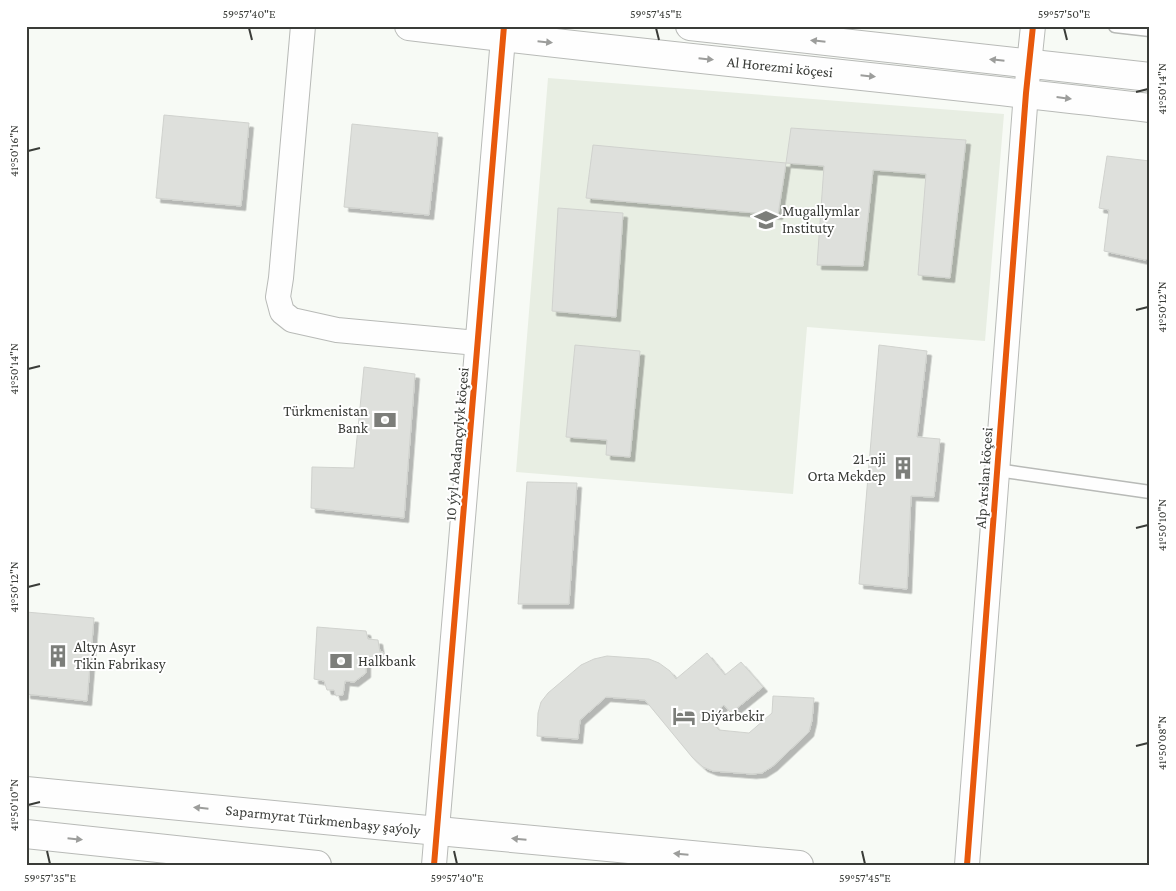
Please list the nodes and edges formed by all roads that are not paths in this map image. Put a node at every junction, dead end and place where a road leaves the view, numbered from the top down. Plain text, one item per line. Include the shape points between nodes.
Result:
1 (304, 26) edge
2 (409, 26) edge
3 (690, 26) edge
4 (1033, 26) edge
5 (1115, 26) edge
6 (1150, 30) edge
7 (503, 32) edge
8 (1029, 63) junction
9 (1150, 77) edge
10 (1026, 93) junction
11 (1150, 108) edge
12 (478, 344) junction
13 (997, 470) junction
14 (1150, 492) edge
15 (26, 790) edge
16 (438, 831) junction
17 (26, 834) edge
18 (317, 865) edge
19 (434, 865) edge
20 (799, 865) edge
21 (967, 865) edge

1 - 12 street via 278,297 282,312 292,320 337,330
2 - 7 street, Al Horezmi köçesi
8 -> 3 street, Al Horezmi köçesi
4 - 8 street, Alp Arslan köçesi
5 - 6 lane
7 -> 10 street, Al Horezmi köçesi
7 - 12 street, 10 ýyl Abadançylyk köçesi
8 - 9 street, Al Horezmi köçesi
8 - 10 street, Alp Arslan köçesi
10 -> 11 street, Al Horezmi köçesi
10 - 13 street, Alp Arslan köçesi
12 - 16 street, 10 ýyl Abadançylyk köçesi
13 - 14 lane
13 - 21 street, Alp Arslan köçesi
16 -> 15 street, Saparmyrat Türkmenbaşy şaýoly
16 - 19 street, 10 ýyl Abadançylyk köçesi
20 -> 16 street, Saparmyrat Türkmenbaşy şaýoly
17 -> 18 street

